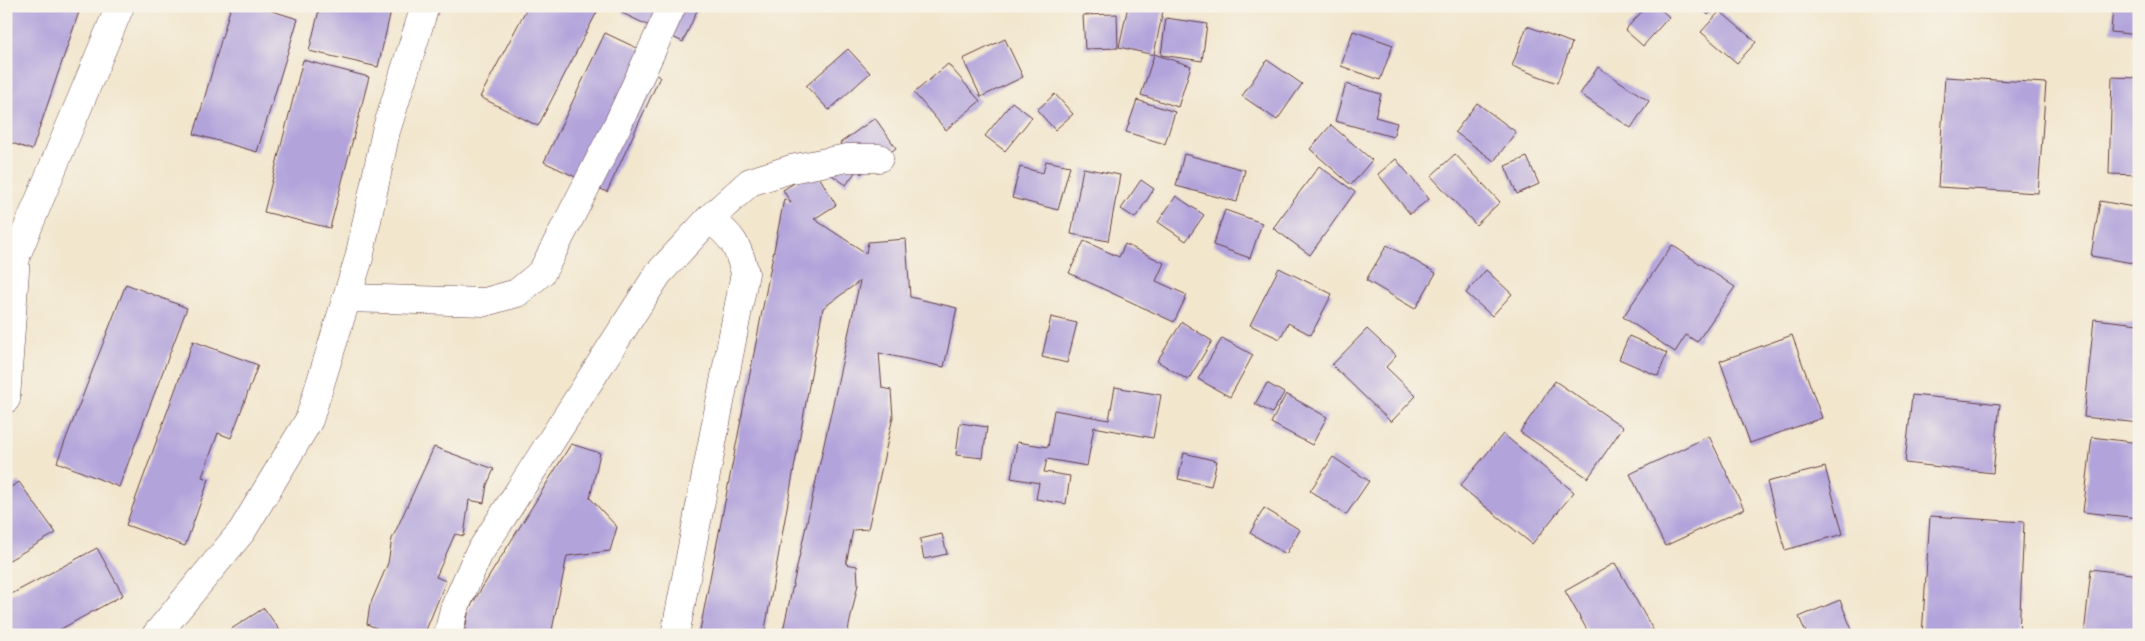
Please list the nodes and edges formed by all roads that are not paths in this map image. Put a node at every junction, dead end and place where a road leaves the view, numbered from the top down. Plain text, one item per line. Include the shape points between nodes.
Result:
1 (120, 6) edge
2 (426, 6) edge
3 (672, 6) edge
4 (879, 158) dead end
5 (710, 219) junction
6 (11, 252) edge
7 (347, 298) junction
8 (6, 399) edge
9 (156, 635) edge
10 (448, 635) edge
11 (675, 635) edge

1 - 6 street
2 - 7 street via 386,131 359,258
3 - 7 street via 618,124 542,272 517,293 485,302
4 - 5 street via 847,158 791,169 750,182
5 - 10 street via 658,274 478,555 454,609
5 - 11 street via 727,232 738,248 746,273
6 - 8 street
7 - 9 street via 309,420 242,531

